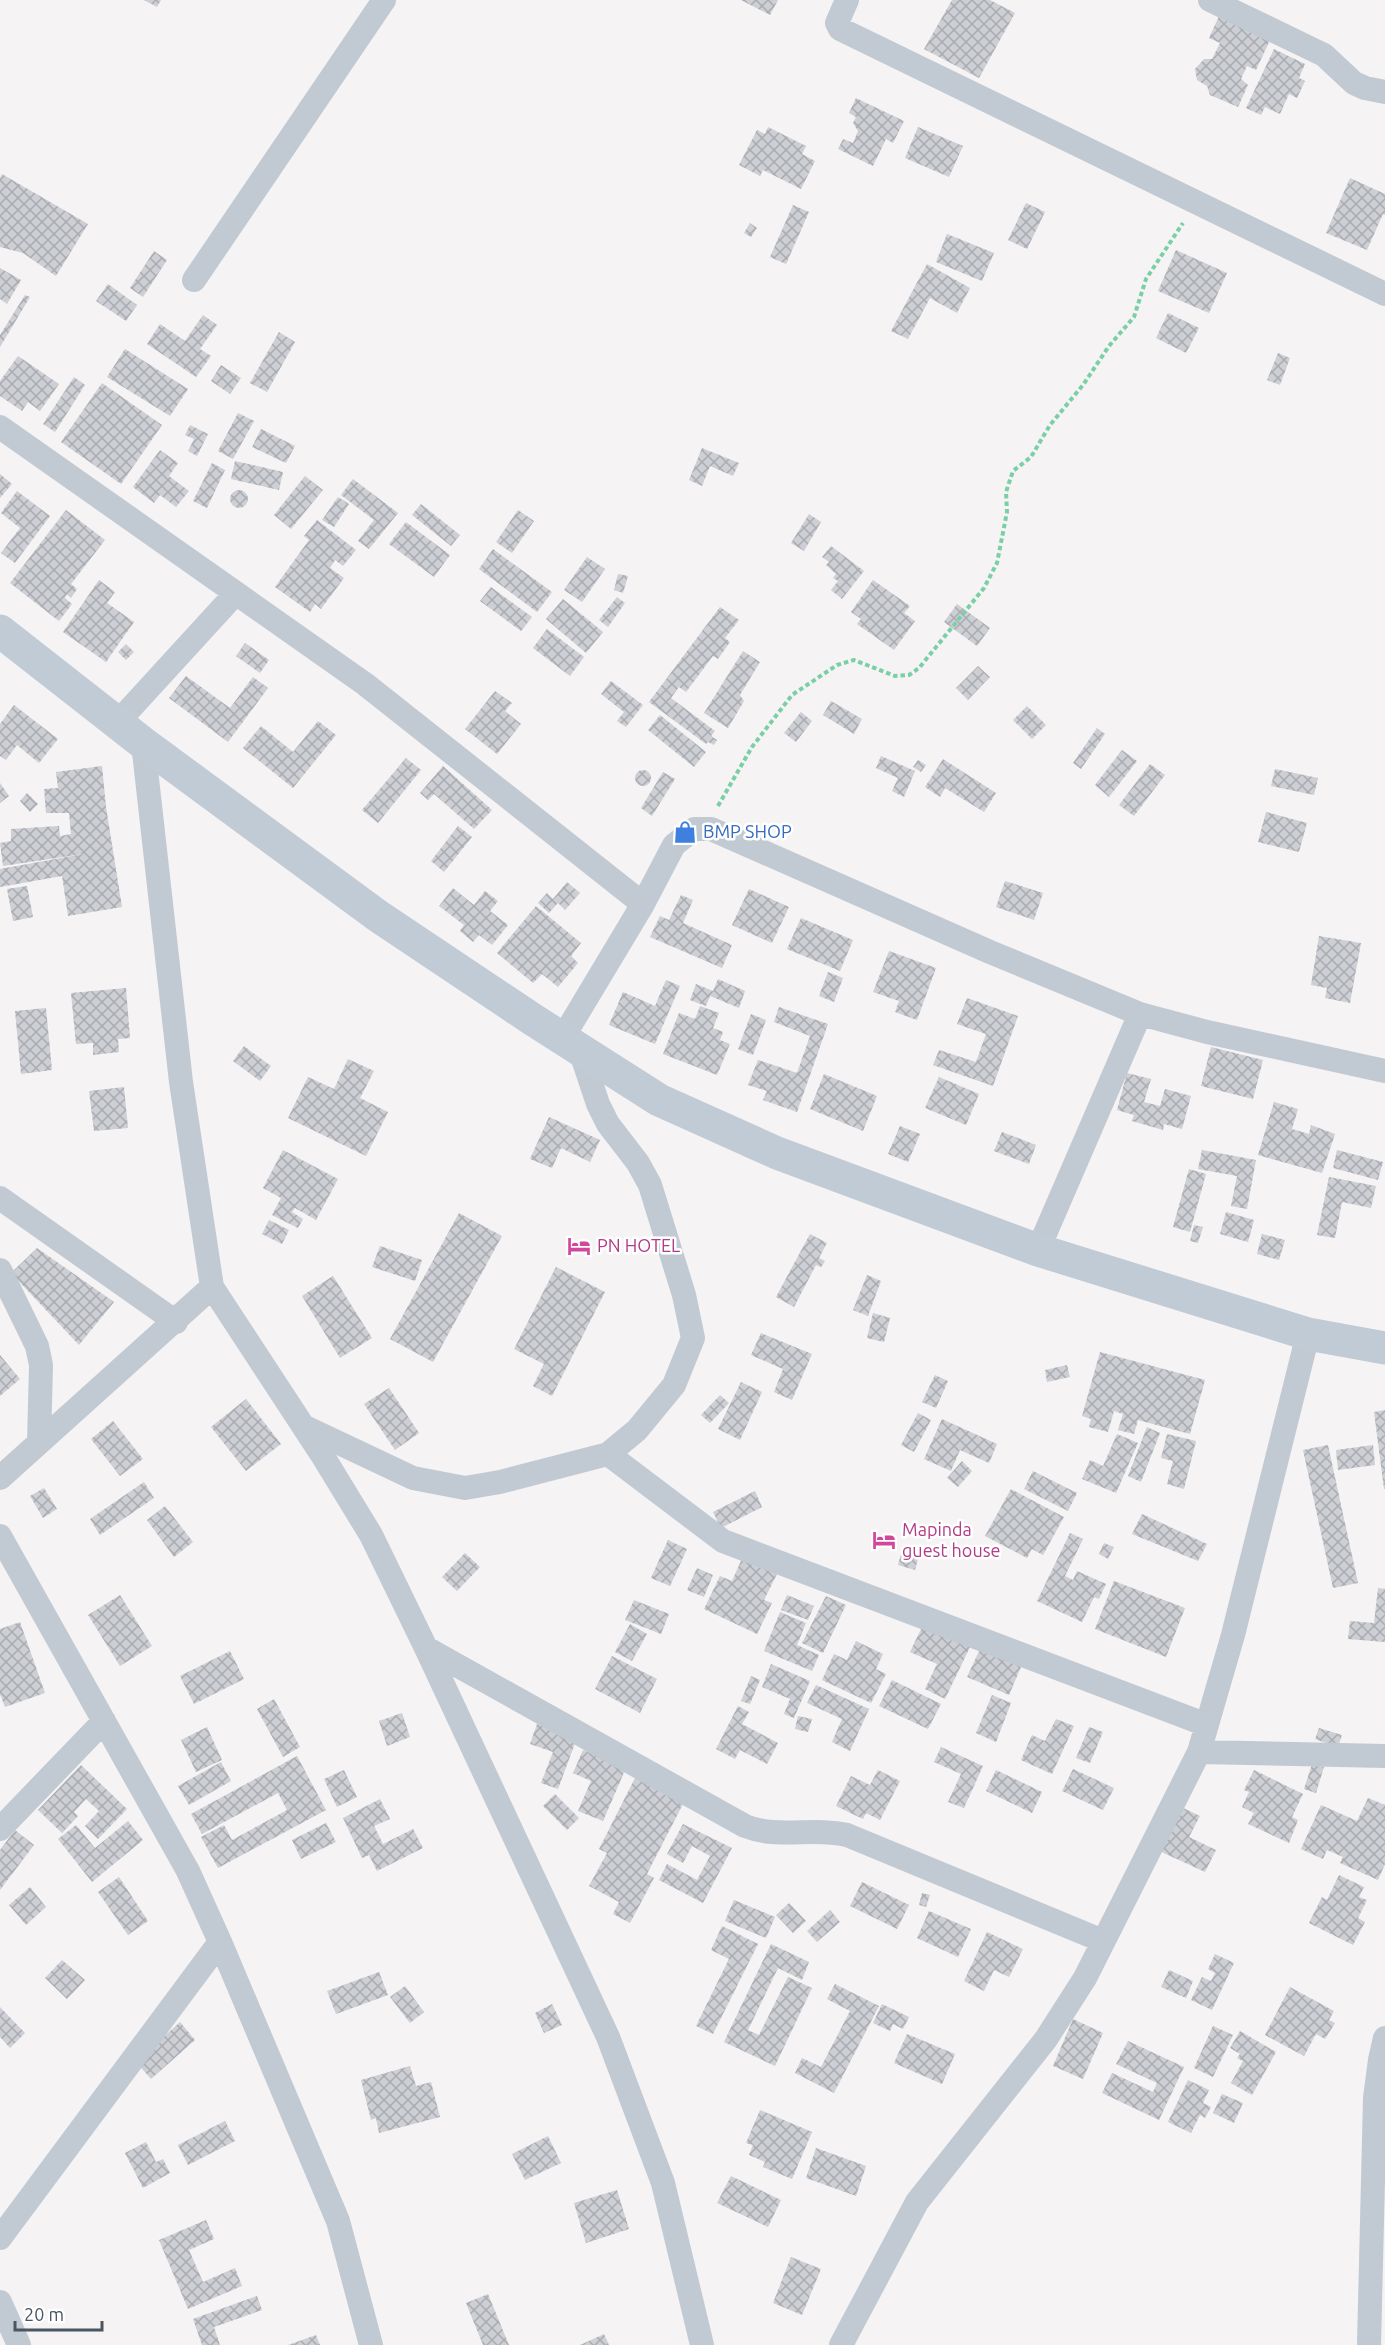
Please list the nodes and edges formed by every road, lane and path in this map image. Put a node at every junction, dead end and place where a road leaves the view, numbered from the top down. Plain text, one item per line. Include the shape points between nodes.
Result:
1 (384, 0) edge
2 (847, 0) edge
3 (1210, 0) edge
4 (1385, 92) edge
5 (1197, 202) junction
6 (194, 280) dead end
7 (1385, 294) edge
8 (0, 427) edge
9 (236, 593) junction
10 (0, 631) edge
11 (117, 723) junction
12 (142, 742) junction
13 (704, 829) junction
14 (643, 904) junction
15 (1140, 1014) junction
16 (571, 1044) junction
17 (1385, 1071) edge
18 (0, 1198) edge
19 (1038, 1250) junction
20 (0, 1270) edge
21 (212, 1287) junction
22 (176, 1322) junction
23 (1308, 1334) junction
24 (1385, 1348) edge
25 (303, 1426) junction
26 (39, 1443) junction
27 (608, 1454) junction
28 (0, 1478) edge
29 (0, 1536) edge
30 (426, 1648) junction
31 (104, 1722) junction
32 (1207, 1725) junction
33 (1199, 1752) junction
34 (1385, 1756) edge
35 (0, 1829) edge
36 (1103, 1941) junction
37 (220, 1942) junction
38 (1385, 2038) edge
39 (1378, 2230) edge
40 (1, 2235) edge
41 (0, 2302) edge
42 (1385, 2325) edge
43 (19, 2345) edge
44 (371, 2345) edge
45 (702, 2345) edge
46 (841, 2345) edge
47 (1370, 2345) edge
48 (1374, 2345) edge

1 - 6 street
2 - 5 street via 837,23 840,29
3 - 4 street via 1324,55 1354,83
5 - 7 street
5 - 13 path via 1146,279 1134,317 1050,425 1031,458 1013,471 1006,492 1007,512 997,563 984,588 919,668 909,675 895,676 854,660 837,665 792,695 752,747
8 - 9 street
9 - 11 street
9 - 14 street via 365,684
10 - 11 street
11 - 12 street
12 - 16 street via 378,916
12 - 21 street via 181,1082
13 - 14 street via 694,829 674,845
13 - 15 street
14 - 16 street
15 - 17 street
15 - 19 street
16 - 19 street via 659,1100 777,1154
16 - 27 street via 608,1124 650,1185 684,1294 693,1338 674,1385 637,1430
18 - 22 street
19 - 23 street
20 - 26 street via 37,1346 41,1365
21 - 22 street
21 - 25 street
22 - 26 street
23 - 24 street
23 - 32 street
25 - 27 street via 413,1478 465,1488
25 - 30 street via 371,1535
26 - 28 street
27 - 32 street via 723,1541
29 - 31 street
30 - 36 street via 761,1833 817,1831 847,1835
30 - 45 street via 608,2037 663,2183
31 - 35 street
31 - 37 street via 188,1870
32 - 33 street
33 - 34 street
33 - 36 street
36 - 46 street via 1086,1978 1046,2039 917,2202
37 - 40 street
37 - 44 street via 338,2222
38 - 39 street via 1376,2098
39 - 47 street
41 - 43 street
42 - 48 street

